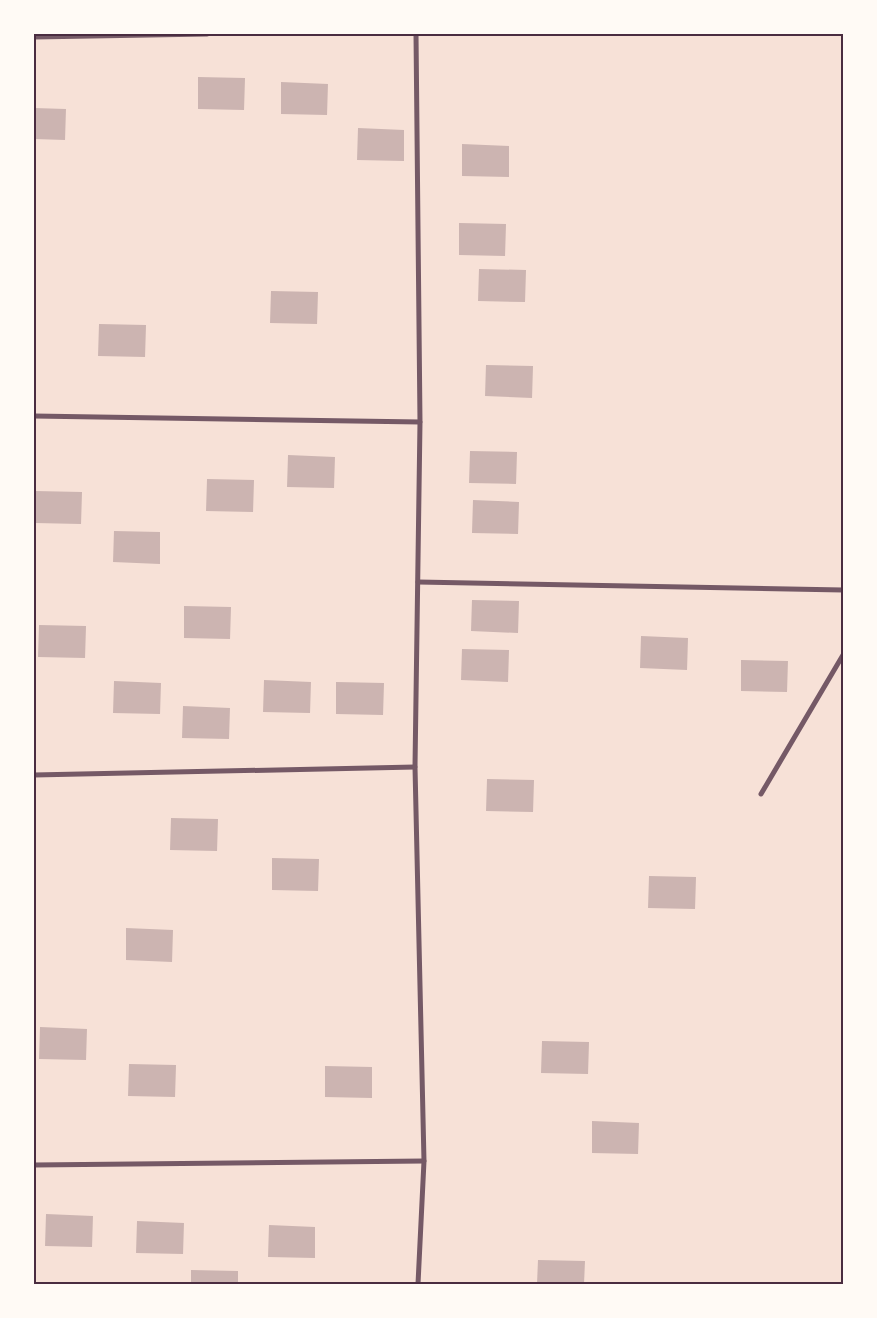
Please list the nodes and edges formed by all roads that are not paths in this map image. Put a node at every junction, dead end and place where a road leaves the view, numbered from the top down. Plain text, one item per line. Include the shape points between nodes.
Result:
1 (207, 34) edge
2 (416, 34) edge
3 (34, 36) edge
4 (34, 416) edge
5 (420, 422) junction
6 (418, 582) junction
7 (843, 590) edge
8 (843, 655) edge
9 (415, 767) junction
10 (34, 775) edge
11 (761, 794) dead end
12 (424, 1161) junction
13 (34, 1165) edge
14 (418, 1284) edge

1 - 3 street
2 - 5 street
4 - 5 street
5 - 6 street
6 - 7 street
6 - 9 street
8 - 11 street
9 - 10 street
9 - 12 street
12 - 13 street
12 - 14 street

